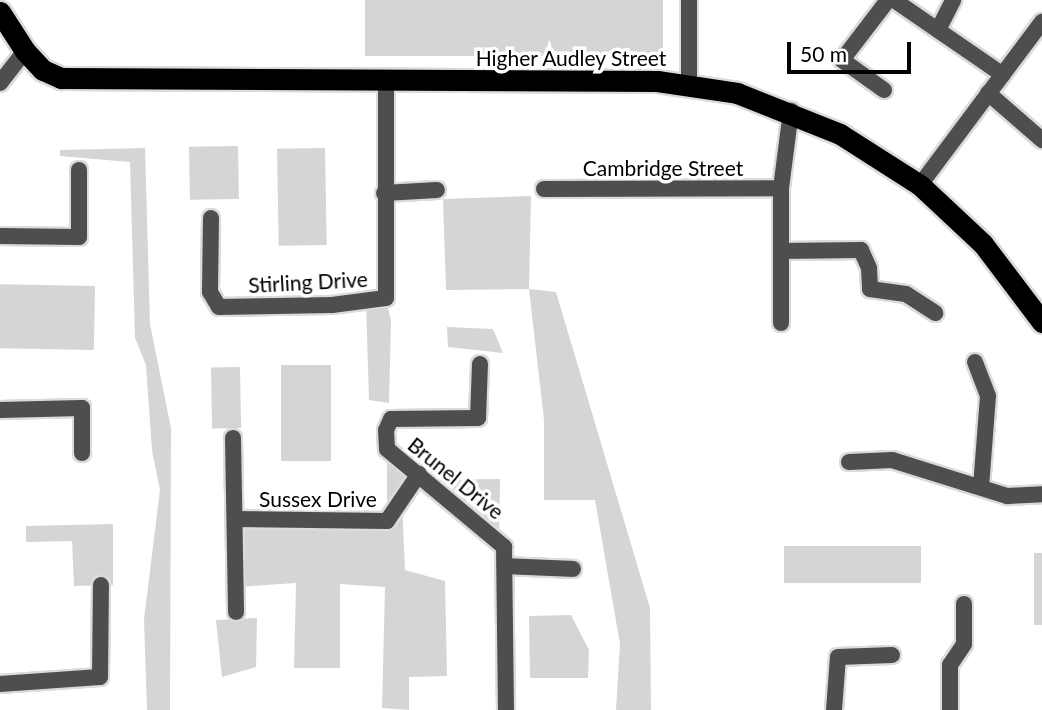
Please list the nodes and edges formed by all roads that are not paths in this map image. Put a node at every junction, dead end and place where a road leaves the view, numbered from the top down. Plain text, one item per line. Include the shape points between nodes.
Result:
1 (689, 0) edge
2 (888, 0) edge
3 (894, 0) edge
4 (953, 0) edge
5 (0, 12) edge
6 (1042, 22) edge
7 (938, 30) junction
8 (25, 51) junction
9 (1003, 75) junction
10 (386, 82) junction
11 (0, 83) edge
12 (689, 84) junction
13 (884, 90) dead end
14 (988, 93) junction
15 (791, 111) junction
16 (1042, 140) edge
17 (79, 170) dead end
18 (920, 185) junction
19 (781, 188) junction
20 (544, 189) dead end
21 (437, 190) dead end
22 (384, 193) junction
23 (211, 218) dead end
24 (0, 236) edge
25 (782, 251) junction
26 (934, 313) dead end
27 (1042, 322) edge
28 (781, 323) dead end
29 (975, 362) dead end
30 (480, 364) dead end
31 (0, 410) edge
32 (233, 438) dead end
33 (82, 453) dead end
34 (849, 462) dead end
35 (419, 474) junction
36 (981, 487) junction
37 (1042, 494) edge
38 (235, 519) junction
39 (505, 566) junction
40 (573, 569) dead end
41 (101, 585) dead end
42 (964, 604) dead end
43 (236, 612) dead end
44 (892, 655) dead end
45 (0, 684) edge
46 (506, 710) edge
47 (834, 710) edge
48 (950, 710) edge

1 - 12 street
2 - 13 street via 842,60
3 - 7 street
4 - 7 street
5 - 8 highway, Higher Audley Street
6 - 9 street
7 - 9 street
8 - 10 highway, Higher Audley Street via 43,70 61,78
8 - 11 street
9 - 14 street
10 - 12 highway, Higher Audley Street
10 - 22 street, Stirling Drive
12 - 15 highway, Higher Audley Street
14 - 16 street
14 - 18 street
15 - 18 highway, Higher Audley Street via 861,145
15 - 19 street
17 - 24 street via 79,237
18 - 27 highway, Higher Audley Street via 983,244
19 - 20 street, Cambridge Street
19 - 25 street
21 - 22 street
22 - 23 street, Stirling Drive via 386,298 366,303 219,307 209,292
25 - 26 street via 861,250 869,268 870,289 906,294
25 - 28 street
29 - 36 street via 988,396
30 - 35 street, Brunel Drive via 478,418 391,419 387,449
31 - 33 street via 82,408
32 - 38 street, Sussex Drive
34 - 36 street via 892,460
35 - 38 street, Sussex Drive via 387,521
35 - 39 street, Brunel Drive via 499,540
36 - 37 street via 1007,496
38 - 43 street, Sussex Drive
39 - 40 street
39 - 46 street, Brunel Drive
41 - 45 street via 100,677
42 - 48 street via 964,644 950,665
44 - 47 street via 838,657

